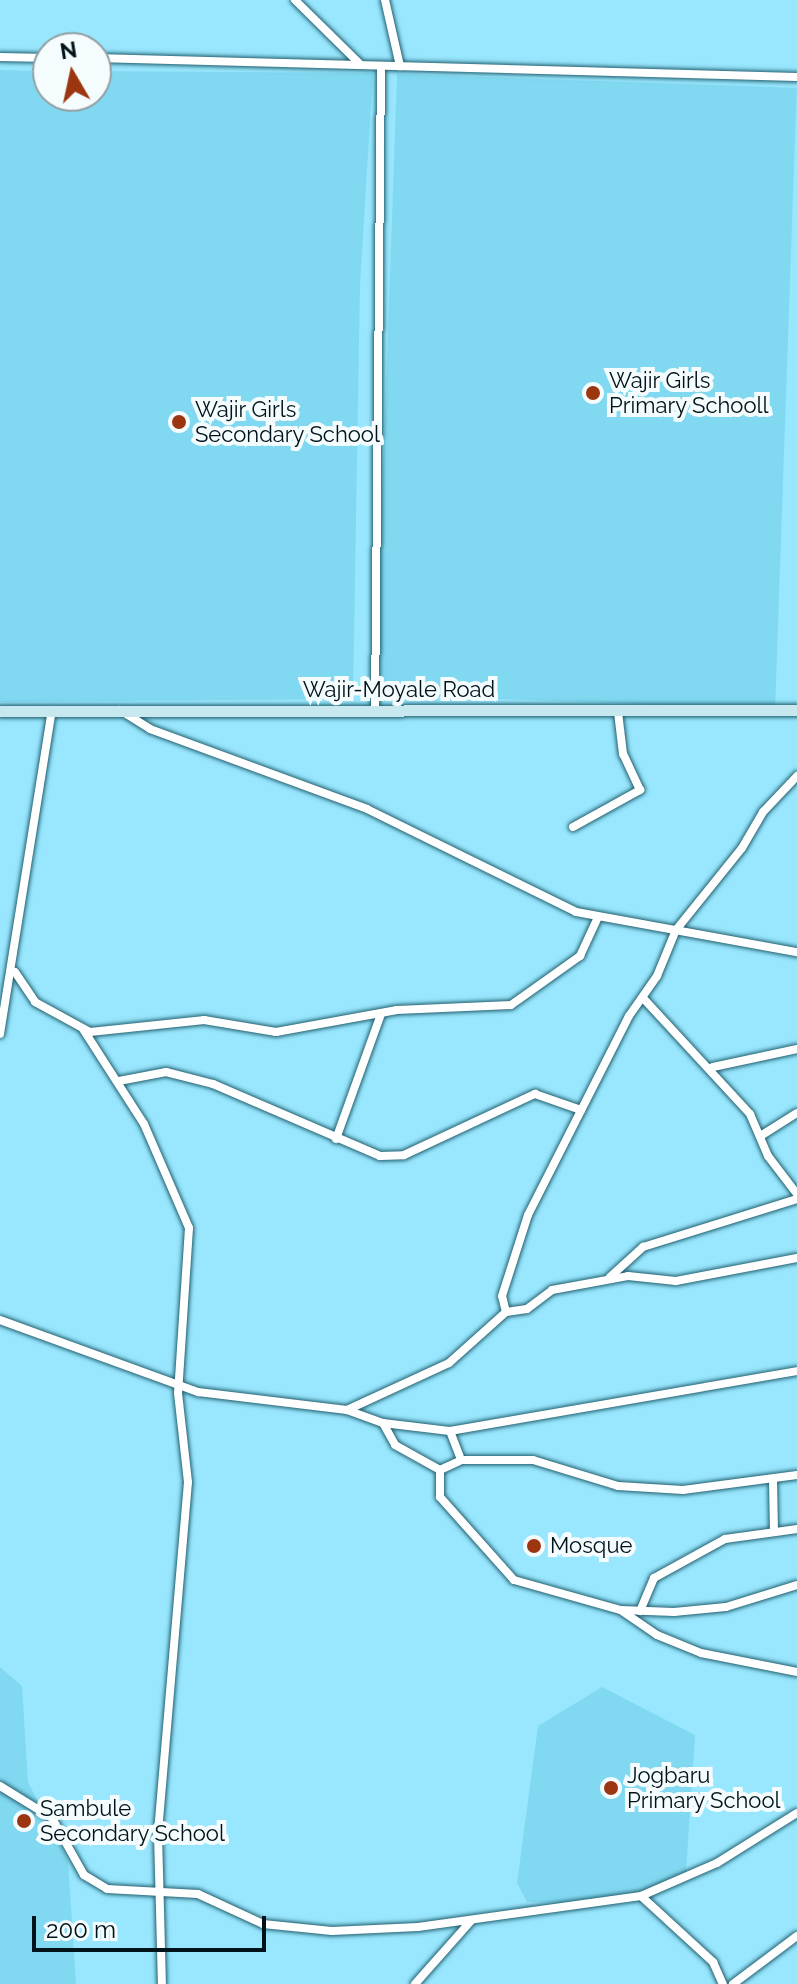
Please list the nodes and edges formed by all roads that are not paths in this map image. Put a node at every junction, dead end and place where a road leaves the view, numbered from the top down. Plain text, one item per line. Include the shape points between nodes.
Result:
1 (295, 0) edge
2 (385, 0) edge
3 (0, 57) edge
4 (32, 58) edge
5 (112, 58) edge
6 (361, 65) junction
7 (400, 66) junction
8 (381, 67) junction
9 (797, 77) edge
10 (52, 710) junction
11 (120, 710) junction
12 (797, 710) edge
13 (0, 711) edge
14 (375, 711) junction
15 (618, 712) junction
16 (797, 776) edge
17 (573, 827) dead end
18 (598, 917) junction
19 (676, 930) junction
20 (797, 952) edge
21 (15, 972) junction
22 (643, 998) junction
23 (381, 1014) junction
24 (83, 1029) junction
25 (0, 1031) edge
26 (797, 1049) edge
27 (713, 1067) junction
28 (119, 1081) junction
29 (581, 1110) junction
30 (797, 1113) edge
31 (762, 1135) junction
32 (336, 1139) junction
33 (797, 1197) edge
34 (797, 1258) edge
35 (610, 1277) junction
36 (506, 1312) junction
37 (0, 1320) edge
38 (797, 1371) edge
39 (181, 1385) junction
40 (347, 1410) junction
41 (383, 1423) junction
42 (450, 1431) junction
43 (461, 1460) junction
44 (440, 1470) junction
45 (797, 1475) edge
46 (773, 1480) junction
47 (797, 1529) edge
48 (774, 1532) junction
49 (797, 1585) edge
50 (621, 1610) junction
51 (640, 1611) junction
52 (797, 1672) edge
53 (0, 1786) edge
54 (797, 1813) edge
55 (159, 1890) junction
56 (641, 1896) junction
57 (472, 1920) junction
58 (797, 1936) edge
59 (162, 1984) edge
60 (415, 1984) edge
61 (723, 1984) edge
62 (733, 1984) edge

1 - 6 street
2 - 7 street
3 - 4 street
5 - 6 street
6 - 8 street
7 - 8 street
7 - 9 street
8 - 14 street
10 - 11 main road, Wajir-Moyale Road
10 - 13 main road, Wajir-Moyale Road
10 - 21 street
11 - 14 main road, Wajir-Moyale Road
11 - 18 street via 150,729 367,809 524,890
12 - 15 main road, Wajir-Moyale Road
14 - 15 main road, Wajir-Moyale Road
15 - 17 street via 623,754 640,790
16 - 19 street via 763,812 742,848
18 - 19 street
18 - 23 street via 580,956 511,1005
19 - 20 street
19 - 22 street
21 - 24 street via 35,1002
21 - 25 street
22 - 27 street
22 - 29 street
23 - 24 street via 276,1032 204,1020
23 - 32 street
24 - 28 street
26 - 27 street
27 - 31 street
28 - 32 street via 166,1072 213,1084
28 - 39 street via 189,1228
29 - 32 street via 547,1094 527,1096 472,1128 404,1155 380,1156
29 - 36 street via 528,1215 502,1296
30 - 31 street
31 - 33 street via 768,1156
33 - 35 street via 643,1247
34 - 35 street via 676,1281
35 - 36 street via 552,1290 527,1309
36 - 40 street via 449,1363
37 - 39 street
38 - 42 street
39 - 40 street
39 - 55 street via 188,1482 160,1802
40 - 41 street
41 - 42 street
41 - 44 street via 395,1445
42 - 43 street
43 - 44 street
43 - 46 street via 533,1460 604,1484 648,1489
44 - 50 street via 440,1497 514,1580
45 - 46 street
46 - 48 street
47 - 48 street
48 - 51 street via 725,1539 659,1574
49 - 51 street via 726,1607
50 - 51 street
50 - 52 street via 657,1635 701,1653
53 - 55 street via 52,1818 95,1884
54 - 56 street via 717,1863
55 - 57 street via 198,1894 233,1906 247,1919 301,1930
55 - 59 street
56 - 57 street
56 - 61 street via 713,1962
57 - 60 street
58 - 62 street

